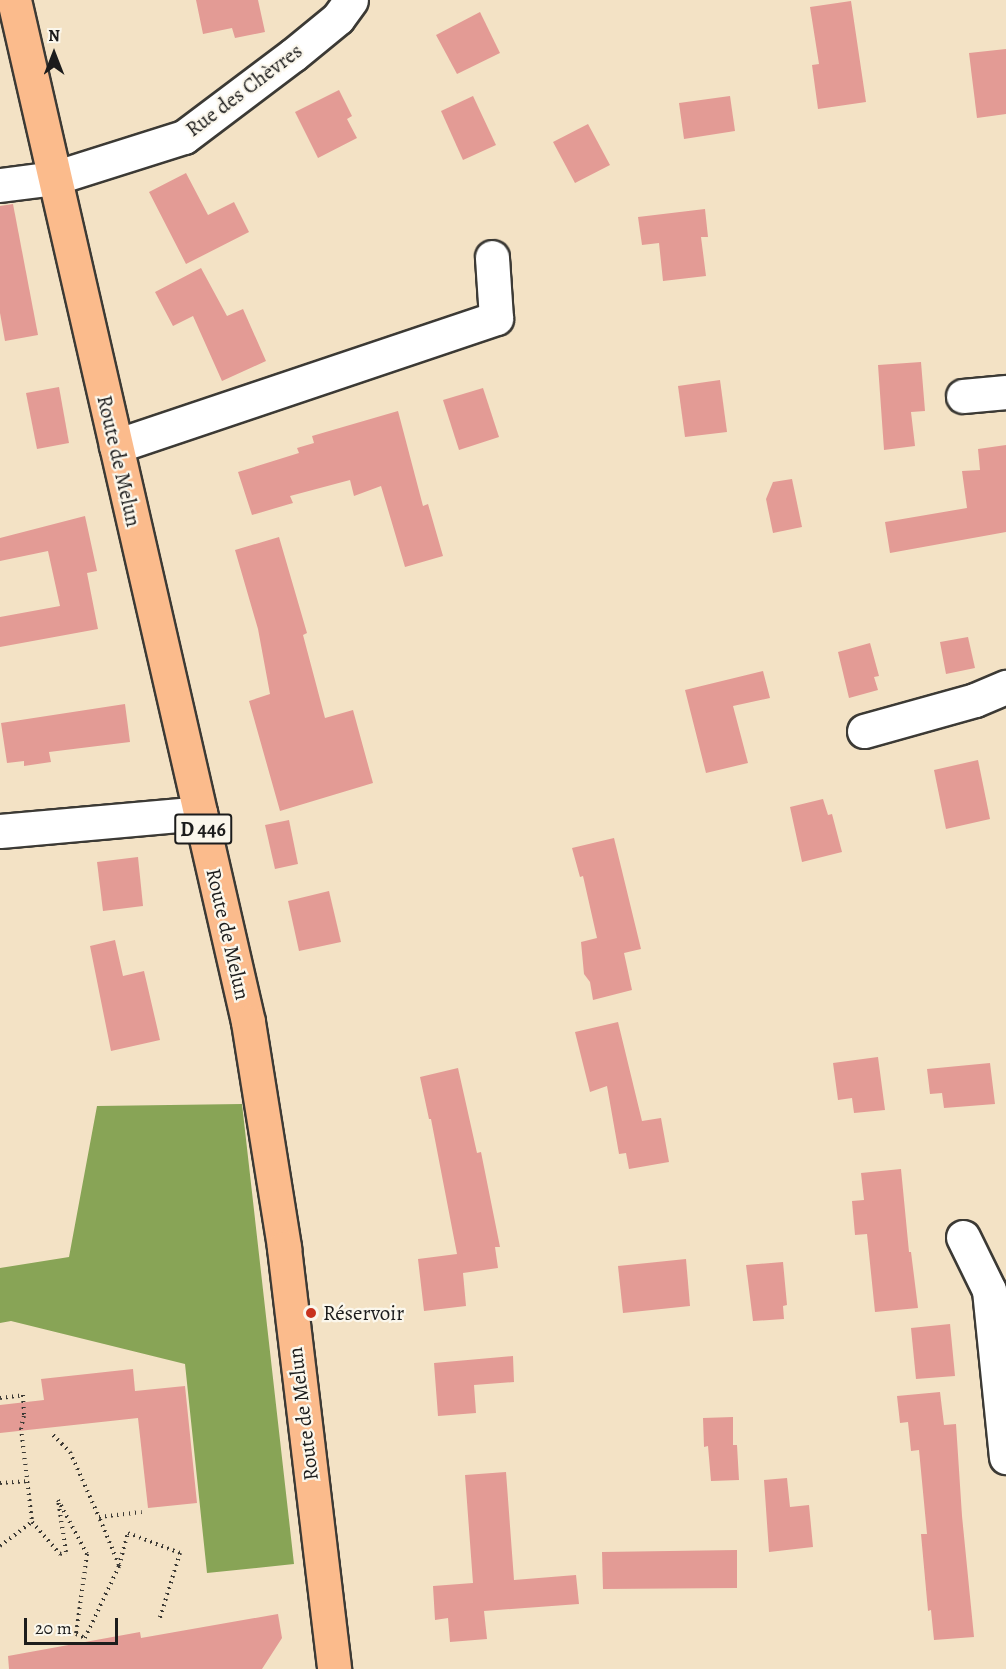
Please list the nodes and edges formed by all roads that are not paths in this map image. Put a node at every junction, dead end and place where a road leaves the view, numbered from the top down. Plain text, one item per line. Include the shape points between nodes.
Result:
1 (14, 0) edge
2 (351, 0) edge
3 (54, 178) junction
4 (0, 185) edge
5 (492, 257) dead end
6 (1006, 392) edge
7 (963, 396) dead end
8 (116, 446) junction
9 (1006, 687) edge
10 (864, 731) dead end
11 (200, 813) junction
12 (0, 831) edge
13 (963, 1237) dead end
14 (1006, 1457) edge
15 (334, 1669) edge

1 - 3 main road, Route de Melun / D 446
2 - 3 street, Rue des Chèvres via 338,18 293,55 184,137
3 - 4 street, Rue des Chèvres
3 - 8 main road, Route de Melun / D 446
5 - 8 street via 496,318
6 - 7 street
8 - 11 main road, Route de Melun / D 446
9 - 10 street via 975,700
11 - 12 street
11 - 15 main road, Route de Melun / D 446 via 252,1045 284,1248
13 - 14 street via 989,1290

